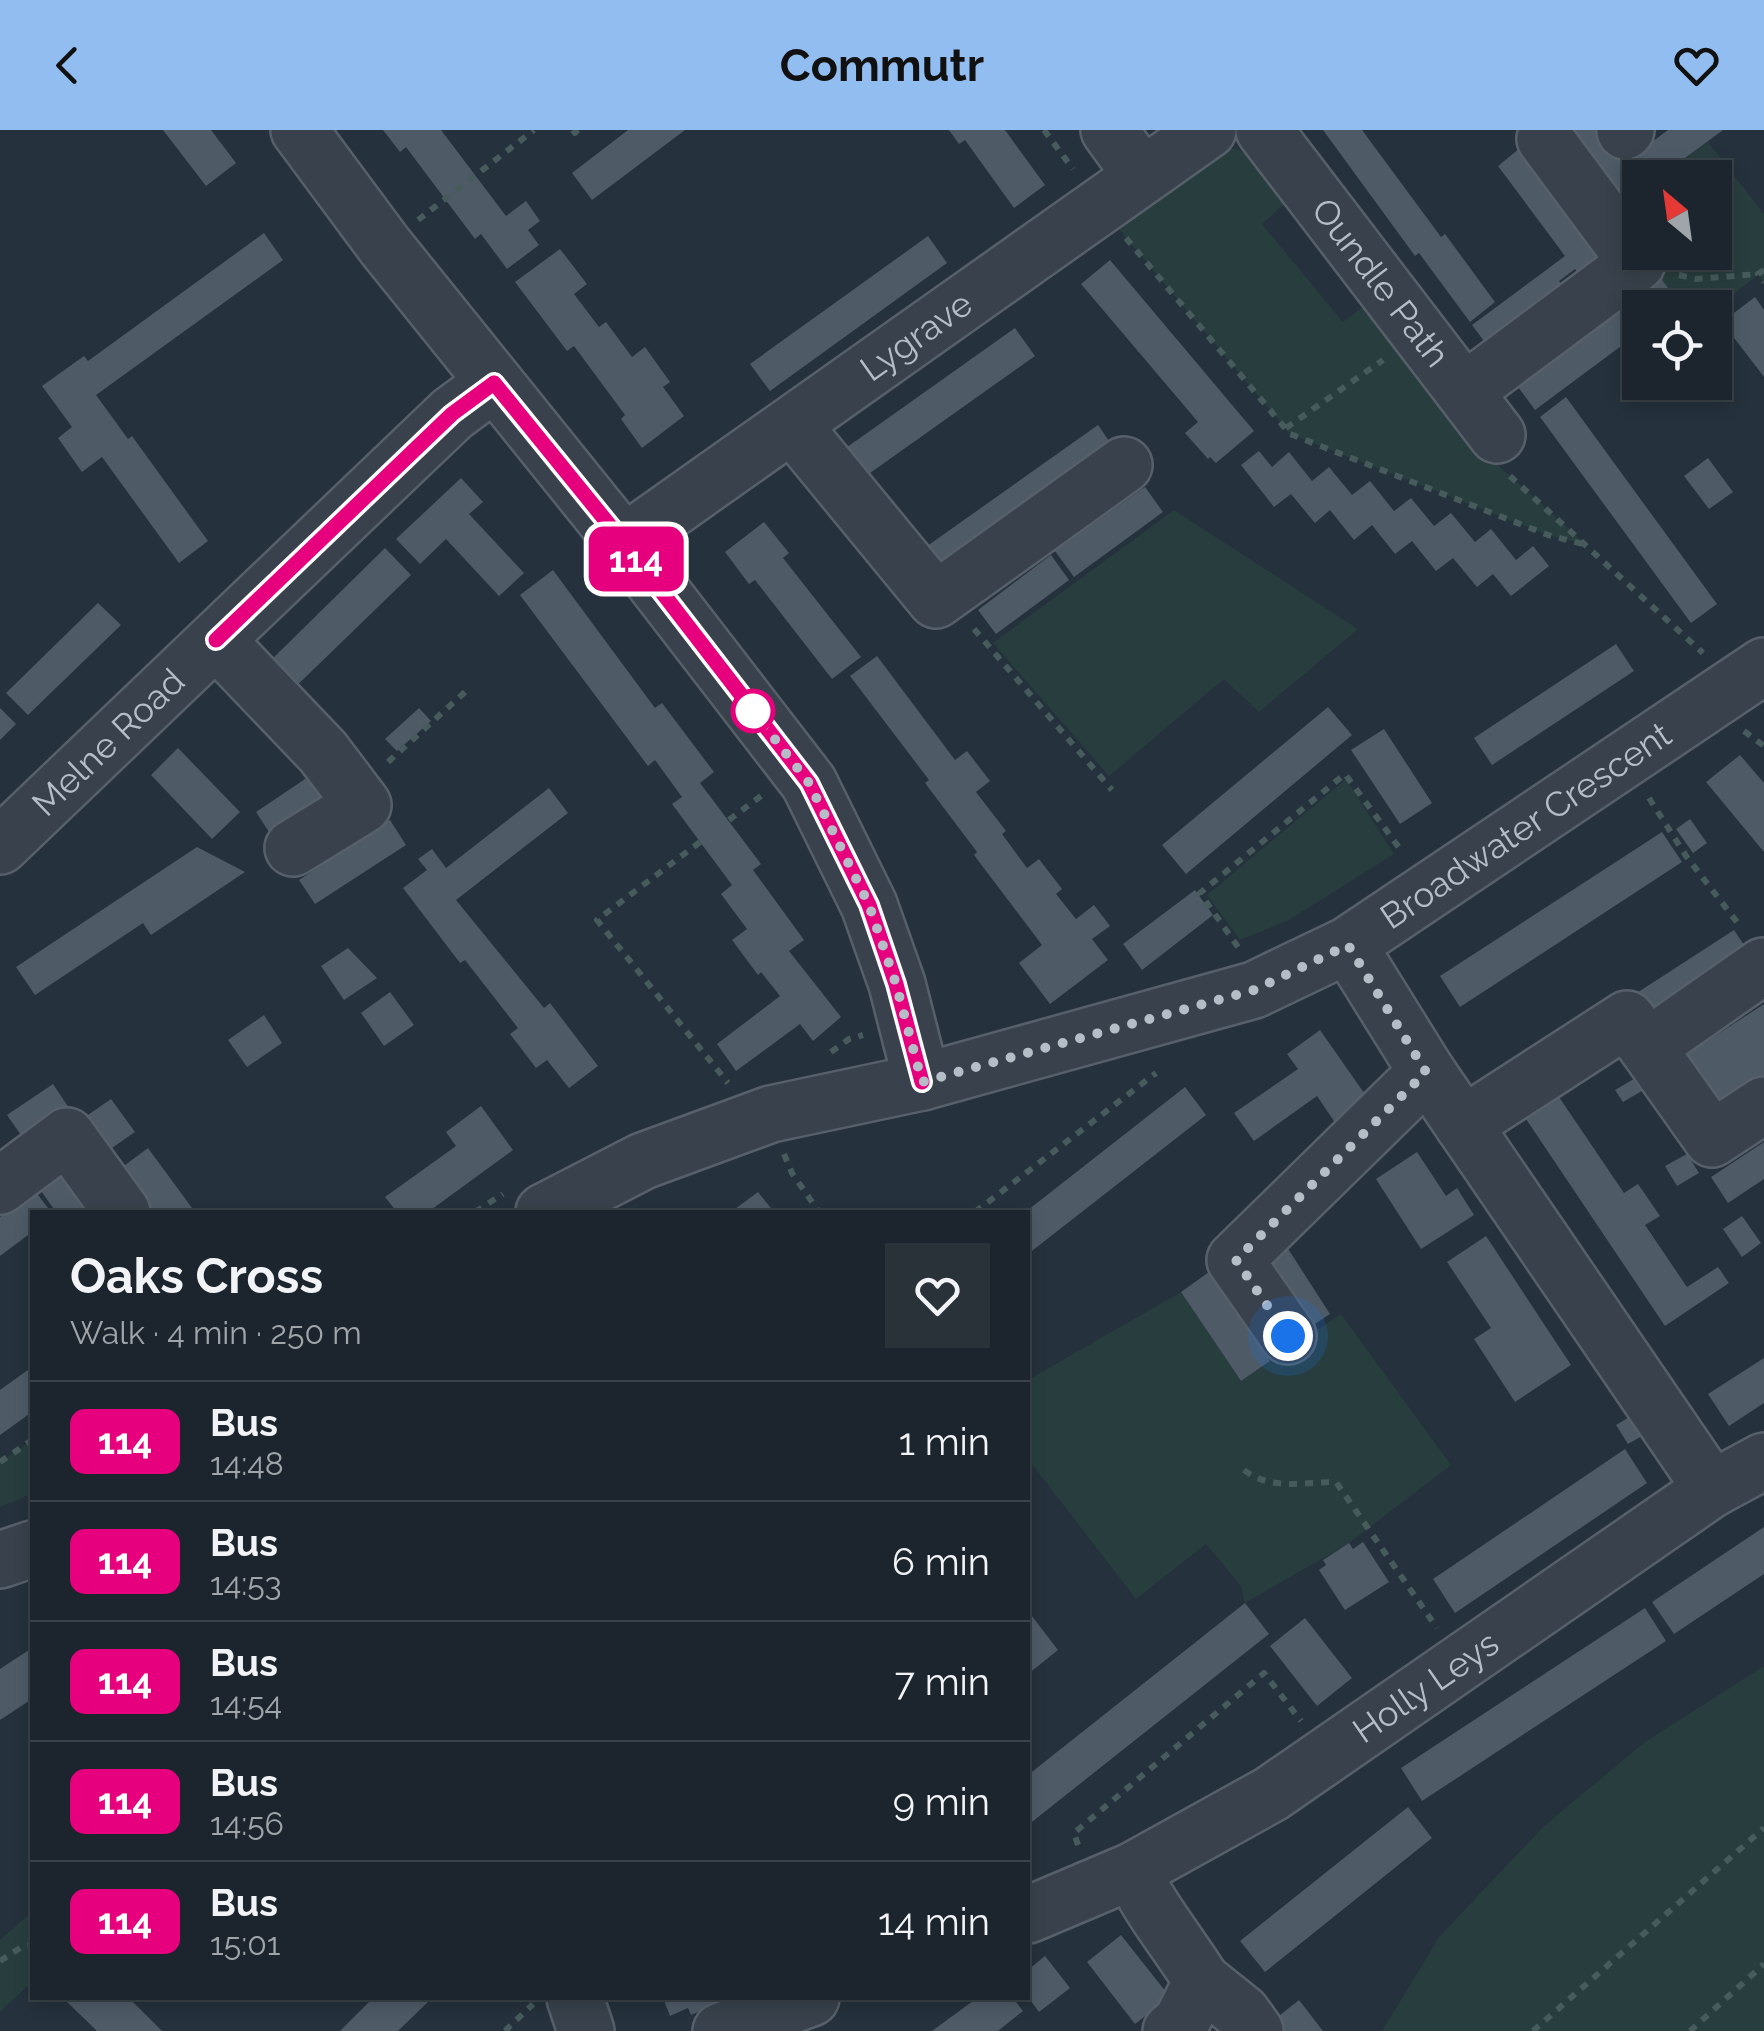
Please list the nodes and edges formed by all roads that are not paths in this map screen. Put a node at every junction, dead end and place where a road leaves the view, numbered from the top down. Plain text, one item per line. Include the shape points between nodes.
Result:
1 (299, 130) edge
2 (1109, 130) edge
3 (1208, 130) edge
4 (1264, 130) edge
5 (1545, 139) dead end
6 (1121, 191) junction
7 (494, 383) junction
8 (1464, 391) junction
9 (793, 426) junction
10 (1497, 435) road end
11 (1124, 465) dead end
12 (624, 543) junction
13 (216, 640) junction
14 (1764, 666) edge
15 (0, 846) edge
16 (293, 848) dead end
17 (1348, 945) junction
18 (1754, 949) edge
19 (1647, 1048) junction
20 (1426, 1072) junction
21 (922, 1082) junction
22 (1764, 1104) edge
23 (1463, 1124) junction
24 (0, 1186) edge
25 (121, 1210) edge
26 (550, 1210) edge
27 (1288, 1336) dead end
28 (1764, 1461) edge
29 (1712, 1489) junction
30 (30, 1550) edge
31 (0, 1560) edge
32 (1113, 1880) junction
33 (1030, 1914) edge
34 (1202, 1981) junction
35 (576, 2000) edge
36 (806, 2000) edge
37 (586, 2031) edge
38 (721, 2031) edge
39 (1172, 2031) edge
40 (1255, 2031) edge

1 - 7 street
2 - 6 street
3 - 6 street, Lygrave
4 - 8 street, Oundle Path
5 - 8 street via 1637,263
6 - 9 street, Lygrave
7 - 12 street
7 - 13 street, Melne Road via 452,414
8 - 10 street, Oundle Path
9 - 11 street via 936,600
9 - 12 street, Lygrave
12 - 21 street via 809,783 869,905
13 - 15 street, Melne Road
13 - 16 street via 323,752 363,805
14 - 17 street, Broadwater Crescent
17 - 20 street
17 - 21 street, Broadwater Crescent via 1254,990
18 - 19 street
19 - 22 street via 1712,1139
19 - 23 street via 1627,1020
20 - 23 street
20 - 27 street via 1236,1260
21 - 26 street, Broadwater Crescent via 762,1117 643,1161
23 - 29 street
24 - 25 street via 68,1136
28 - 29 street, Holly Leys
29 - 32 street, Holly Leys via 1271,1794
30 - 31 street
32 - 33 street, Holly Leys
32 - 34 street via 1151,1909
34 - 39 street
34 - 40 street
35 - 37 street
36 - 38 street

